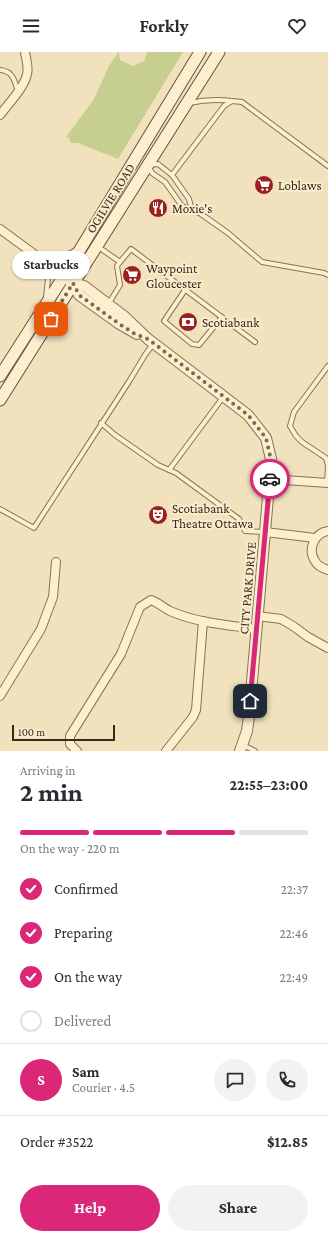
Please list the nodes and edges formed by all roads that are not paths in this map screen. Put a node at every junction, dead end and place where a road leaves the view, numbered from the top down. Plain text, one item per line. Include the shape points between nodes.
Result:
1 (24, 52) edge
2 (200, 52) edge
3 (219, 52) edge
4 (0, 70) edge
5 (18, 91) junction
6 (232, 101) junction
7 (187, 103) junction
8 (0, 115) edge
9 (148, 165) junction
10 (328, 166) edge
11 (172, 175) junction
12 (192, 210) junction
13 (1, 231) edge
14 (97, 246) junction
15 (80, 248) junction
16 (43, 261) junction
17 (120, 262) junction
18 (328, 274) edge
19 (64, 276) junction
20 (73, 283) junction
21 (186, 290) junction
22 (108, 304) junction
23 (44, 305) junction
24 (222, 317) junction
25 (151, 342) junction
26 (255, 342) dead end
27 (328, 366) edge
28 (0, 376) edge
29 (224, 396) junction
30 (0, 400) edge
31 (101, 423) junction
32 (169, 470) junction
33 (270, 479) junction
34 (328, 483) edge
35 (0, 509) edge
36 (328, 531) edge
37 (265, 532) junction
38 (317, 536) junction
39 (56, 562) dead end
40 (328, 570) edge
41 (257, 616) junction
42 (203, 622) junction
43 (256, 629) junction
44 (328, 648) edge
45 (0, 696) edge
46 (241, 748) edge
47 (77, 751) edge
48 (166, 751) edge
49 (255, 751) edge

1 - 5 street via 28,73
2 - 15 main road, OGILVIE ROAD
3 - 7 main road, OGILVIE ROAD
4 - 5 lane via 10,73
5 - 8 street
6 - 7 lane
6 - 10 lane via 242,102
6 - 11 lane via 224,106
7 - 9 main road, OGILVIE ROAD
9 - 11 lane via 158,164
9 - 12 lane via 152,172 165,182 182,206
9 - 14 main road, OGILVIE ROAD
11 - 12 lane via 189,199
12 - 18 lane via 228,233 262,262
13 - 16 street, CITY PARK DRIVE
14 - 17 lane
14 - 20 main road, OGILVIE ROAD
15 - 16 lane via 61,258
15 - 19 main road, OGILVIE ROAD
16 - 19 street, CITY PARK DRIVE
16 - 23 lane via 48,279
17 - 21 lane via 131,249
17 - 22 lane via 117,266 120,285
19 - 20 street, CITY PARK DRIVE
19 - 23 main road, OGILVIE ROAD
20 - 22 street, CITY PARK DRIVE via 84,286
20 - 25 street, CITY PARK DRIVE via 79,295 118,323
20 - 30 main road, OGILVIE ROAD
21 - 24 lane
21 - 24 lane via 164,321 192,344 199,345
22 - 25 street, CITY PARK DRIVE
23 - 28 main road, OGILVIE ROAD
24 - 26 lane
25 - 29 street, CITY PARK DRIVE
25 - 31 lane via 130,380
27 - 34 lane via 294,412 290,426 302,442 326,458
29 - 32 lane
29 - 33 street, CITY PARK DRIVE via 248,415 266,438 271,460
31 - 32 lane via 158,465
31 - 35 lane via 34,528
32 - 37 lane via 239,519 246,531
33 - 34 street
33 - 37 street, CITY PARK DRIVE
36 - 38 street
37 - 38 street
37 - 41 street, CITY PARK DRIVE
38 - 40 street via 312,551 313,558 316,563
39 - 45 street via 53,597 42,629
41 - 43 street, CITY PARK DRIVE
41 - 44 street via 281,619
42 - 43 street
42 - 47 street via 170,611 152,600 140,607 121,654 70,736 70,744
42 - 48 street via 196,710
43 - 46 street, CITY PARK DRIVE via 249,716
46 - 49 lane

